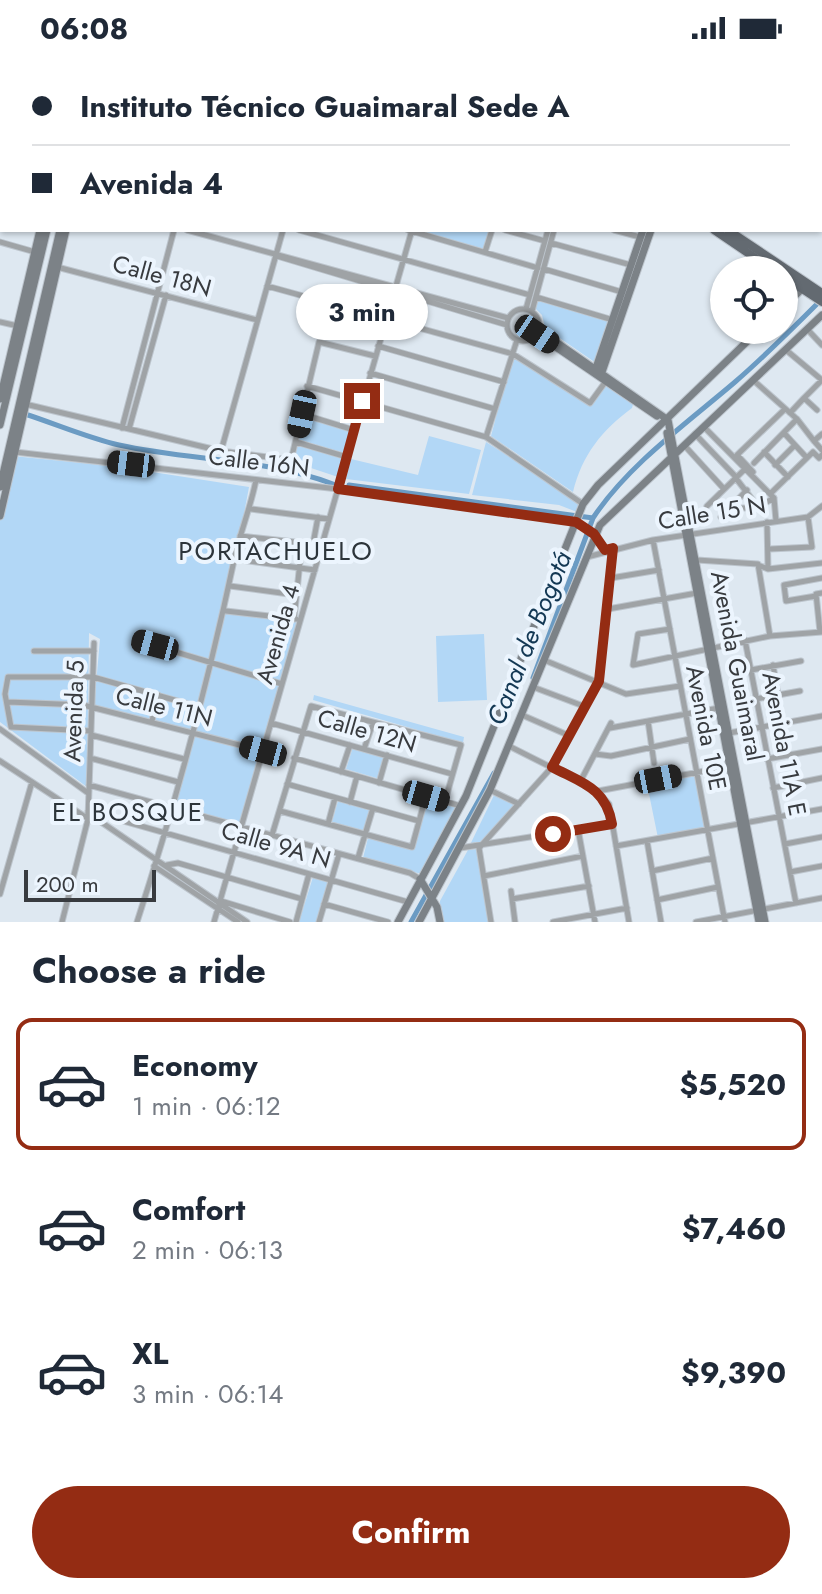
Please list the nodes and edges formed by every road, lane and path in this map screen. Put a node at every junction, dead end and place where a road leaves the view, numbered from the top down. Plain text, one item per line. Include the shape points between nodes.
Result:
1 (40, 232) edge
2 (47, 232) edge
3 (60, 232) edge
4 (66, 232) edge
5 (173, 232) edge
6 (194, 232) edge
7 (282, 232) edge
8 (306, 232) edge
9 (410, 232) edge
10 (417, 232) edge
11 (491, 232) edge
12 (512, 232) edge
13 (550, 232) edge
14 (650, 232) edge
15 (717, 232) edge
16 (642, 234) edge
17 (742, 234) edge
18 (0, 242) edge
19 (548, 242) junction
20 (35, 252) junction
21 (485, 252) junction
22 (276, 255) junction
23 (752, 256) edge
24 (403, 260) junction
25 (631, 265) junction
26 (57, 267) junction
27 (541, 268) junction
28 (798, 284) edge
29 (267, 286) junction
30 (805, 288) junction
31 (394, 290) junction
32 (622, 292) junction
33 (158, 293) junction
34 (822, 293) edge
35 (798, 294) edge
36 (166, 295) junction
37 (533, 296) junction
38 (822, 302) edge
39 (529, 310) junction
40 (822, 315) edge
41 (386, 319) junction
42 (257, 320) junction
43 (613, 320) junction
44 (0, 322) edge
45 (507, 322) junction
46 (18, 326) junction
47 (807, 329) junction
48 (538, 332) junction
49 (517, 340) junction
50 (745, 344) edge
51 (13, 345) junction
52 (822, 345) edge
53 (378, 346) junction
54 (785, 349) junction
55 (513, 354) junction
56 (17, 355) junction
57 (30, 356) junction
58 (375, 356) junction
59 (599, 370) junction
60 (10, 372) junction
61 (370, 373) junction
62 (26, 374) junction
63 (753, 380) junction
64 (822, 380) edge
65 (606, 381) junction
66 (504, 382) junction
67 (307, 386) junction
68 (804, 398) junction
69 (0, 399) edge
70 (362, 401) junction
71 (25, 404) junction
72 (495, 409) junction
73 (817, 410) dead end
74 (788, 411) junction
75 (302, 414) junction
76 (797, 419) junction
77 (666, 421) junction
78 (0, 425) edge
79 (704, 426) junction
80 (126, 428) junction
81 (355, 430) junction
82 (784, 433) junction
83 (695, 434) junction
84 (822, 434) edge
85 (486, 437) junction
86 (814, 441) junction
87 (296, 442) junction
88 (13, 443) junction
89 (795, 445) junction
90 (676, 450) junction
91 (221, 451) junction
92 (764, 452) junction
93 (822, 452) edge
94 (736, 456) junction
95 (347, 457) junction
96 (807, 458) junction
97 (754, 463) dead end
98 (775, 465) junction
99 (745, 469) junction
100 (736, 477) junction
101 (788, 477) junction
102 (256, 480) junction
103 (0, 487) edge
104 (338, 489) junction
105 (724, 489) junction
106 (747, 490) junction
107 (773, 498) junction
108 (707, 506) dead end
109 (822, 506) edge
110 (582, 507) junction
111 (758, 507) junction
112 (251, 509) junction
113 (731, 509) junction
114 (0, 516) edge
115 (318, 517) junction
116 (721, 517) dead end
117 (808, 517) junction
118 (329, 519) junction
119 (577, 521) junction
120 (776, 521) junction
121 (767, 522) junction
122 (592, 533) junction
123 (689, 534) junction
124 (240, 536) junction
125 (653, 540) junction
126 (302, 543) junction
127 (613, 548) junction
128 (770, 549) junction
129 (605, 550) junction
130 (234, 559) junction
131 (584, 559) junction
132 (697, 560) junction
133 (822, 563) edge
134 (758, 564) junction
135 (299, 568) junction
136 (768, 569) junction
137 (315, 570) junction
138 (659, 570) junction
139 (611, 578) junction
140 (822, 578) edge
141 (230, 586) junction
142 (698, 593) junction
143 (296, 595) junction
144 (819, 595) edge
145 (664, 599) junction
146 (608, 609) junction
147 (226, 611) junction
148 (297, 620) junction
149 (670, 629) junction
150 (821, 632) edge
151 (770, 636) junction
152 (136, 640) dead end
153 (745, 640) junction
154 (94, 643) dead end
155 (711, 649) junction
156 (34, 651) dead end
157 (94, 651) junction
158 (675, 657) junction
159 (544, 660) junction
160 (801, 661) dead end
161 (211, 662) junction
162 (773, 665) junction
163 (751, 670) junction
164 (93, 677) junction
165 (599, 681) junction
166 (282, 684) junction
167 (680, 686) junction
168 (533, 687) junction
169 (800, 691) dead end
170 (158, 695) junction
171 (778, 695) junction
172 (756, 699) junction
173 (8, 702) junction
174 (91, 707) junction
175 (199, 707) junction
176 (586, 707) junction
177 (719, 708) junction
178 (686, 714) junction
179 (522, 715) junction
180 (822, 716) edge
181 (152, 721) junction
182 (648, 721) junction
183 (271, 723) junction
184 (373, 723) junction
185 (761, 728) junction
186 (0, 729) edge
187 (301, 731) junction
188 (192, 732) junction
189 (91, 733) junction
190 (727, 734) junction
191 (570, 736) junction
192 (690, 739) junction
193 (350, 745) junction
194 (509, 746) junction
195 (652, 747) junction
196 (364, 749) junction
197 (822, 749) edge
198 (263, 751) junction
199 (595, 754) junction
200 (387, 755) junction
201 (90, 758) junction
202 (294, 758) junction
203 (184, 759) junction
204 (767, 759) junction
205 (0, 761) edge
206 (654, 763) dead end
207 (733, 765) junction
208 (552, 767) junction
209 (341, 772) junction
210 (696, 772) junction
211 (452, 774) junction
212 (357, 776) junction
213 (822, 778) edge
214 (32, 782) junction
215 (178, 782) junction
216 (580, 782) junction
217 (379, 783) junction
218 (287, 784) junction
219 (89, 785) junction
220 (773, 788) junction
221 (490, 790) junction
222 (598, 791) junction
223 (89, 794) junction
224 (426, 796) junction
225 (335, 798) junction
226 (445, 801) junction
227 (350, 802) junction
228 (519, 804) junction
229 (461, 806) junction
230 (171, 807) junction
231 (373, 808) junction
232 (822, 809) edge
233 (280, 811) junction
234 (88, 814) junction
235 (779, 816) junction
236 (419, 821) junction
237 (743, 822) junction
238 (327, 824) junction
239 (612, 824) junction
240 (241, 827) junction
241 (578, 829) junction
242 (707, 829) junction
243 (164, 832) junction
244 (272, 835) junction
245 (365, 835) junction
246 (822, 837) edge
247 (647, 841) junction
248 (785, 844) junction
249 (616, 846) junction
250 (460, 848) junction
251 (479, 848) junction
252 (234, 852) junction
253 (339, 853) junction
254 (583, 856) junction
255 (157, 857) junction
256 (358, 858) junction
257 (713, 858) junction
258 (167, 865) junction
259 (154, 866) junction
260 (822, 866) edge
261 (652, 871) junction
262 (790, 872) junction
263 (309, 874) junction
264 (228, 876) junction
265 (484, 876) junction
266 (331, 880) junction
267 (589, 886) junction
268 (718, 887) junction
269 (426, 891) junction
270 (511, 891) dead end
271 (0, 894) edge
272 (822, 898) edge
273 (302, 899) junction
274 (512, 899) junction
275 (657, 900) junction
276 (408, 902) junction
277 (796, 903) junction
278 (220, 904) junction
279 (324, 904) junction
280 (627, 908) junction
281 (760, 909) junction
282 (594, 914) junction
283 (724, 919) edge
284 (62, 922) edge
285 (137, 922) edge
286 (214, 922) edge
287 (238, 922) edge
288 (247, 922) edge
289 (290, 922) edge
290 (296, 922) edge
291 (319, 922) edge
292 (388, 922) edge
293 (398, 922) edge
294 (419, 922) edge
295 (437, 922) edge
296 (491, 922) edge
297 (515, 922) edge
298 (553, 922) edge
299 (595, 922) edge
300 (629, 922) edge
301 (661, 922) edge
302 (696, 922) edge
303 (762, 922) edge

1 - 20 main road
2 - 56 main road
3 - 57 main road
4 - 26 main road
5 - 33 street
6 - 22 street
7 - 22 street
8 - 24 street
9 - 24 street, Avenida 4
10 - 21 street
11 - 21 street
12 - 19 street
13 - 19 street
14 - 59 main road
15 - 23 main road
16 - 25 main road
17 - 30 main road
18 - 20 street
19 - 25 street
19 - 27 street
20 - 46 main road
21 - 27 street
22 - 29 street
22 - 31 street
24 - 31 street, Avenida 4
24 - 37 street
25 - 32 main road
26 - 33 street, Calle 18N
26 - 71 main road
27 - 32 street
27 - 37 street
28 - 30 main road
29 - 41 street
29 - 42 street
30 - 34 main road
30 - 35 main road
30 - 38 main road
31 - 41 street, Avenida 4
31 - 45 street
32 - 43 main road
33 - 36 street, Calle 18N
33 - 80 street
36 - 42 street, Calle 18N
36 - 80 street
37 - 39 street
37 - 43 street
39 - 45 street via 515,310
39 - 48 street via 539,319
40 - 47 main road
41 - 53 street, Avenida 4
41 - 55 street
42 - 91 street
43 - 59 main road
44 - 46 street
45 - 49 street
46 - 51 main road
47 - 52 street
47 - 54 main road
48 - 49 street via 528,341
48 - 59 main road
48 - 65 main road
49 - 55 street
50 - 77 main road
51 - 56 main road
51 - 60 main road
53 - 58 street, Avenida 4
53 - 66 street
54 - 63 main road
54 - 64 street
55 - 65 street via 590,403
55 - 66 street
56 - 57 main road via 23,360
56 - 60 main road
57 - 62 main road
58 - 61 street, Avenida 4
58 - 67 street via 319,342
59 - 77 main road
60 - 62 main road via 21,368
60 - 69 main road
60 - 78 main road
61 - 70 street, Avenida 4
61 - 72 street
62 - 88 main road
63 - 74 street
63 - 79 main road
64 - 68 street
65 - 77 main road
66 - 72 street
67 - 70 street
67 - 75 street
68 - 73 street
68 - 74 street
70 - 81 street, Avenida 4
70 - 85 street
71 - 80 street
71 - 88 main road
72 - 85 street
74 - 76 street
74 - 94 street
75 - 81 street
75 - 87 street
76 - 82 street
76 - 86 street
77 - 90 main road, Avenida Guaimaral
77 - 110 main road
79 - 83 main road
79 - 94 street
80 - 91 street
81 - 95 street, Avenida 4
82 - 89 street
82 - 92 street
83 - 90 main road
83 - 100 street
84 - 86 street
85 - 110 street
86 - 93 street
87 - 91 street via 292,459
87 - 95 street
88 - 102 street, Calle 16N
88 - 103 main road
88 - 114 main road
89 - 96 street
89 - 98 street
90 - 105 street
90 - 122 main road
90 - 123 main road, Avenida Guaimaral
92 - 97 street
92 - 98 street
93 - 96 street via 819,458 813,452
94 - 99 street
94 - 107 street
95 - 104 street, Avenida 4
96 - 101 street
98 - 101 street
99 - 100 street
99 - 107 street
100 - 105 street
100 - 106 street
101 - 107 street
102 - 104 street, Calle 16N
102 - 112 street
104 - 118 street, Avenida 4
104 - 119 street, Calle 16N
105 - 108 street
106 - 111 street
106 - 113 street
107 - 111 street
107 - 120 street
109 - 117 street
110 - 119 main road
111 - 113 street
112 - 115 street
112 - 124 street
113 - 116 street
115 - 118 street
115 - 126 street via 313,544
117 - 120 street, Calle 15 N
117 - 128 street via 812,547
118 - 137 street, Avenida 4
119 - 122 street, Calle 16N
119 - 229 main road
120 - 121 street, Calle 15 N
121 - 123 street, Calle 15 N
121 - 128 street
122 - 129 street
122 - 131 main road
123 - 125 street, Calle 15 N
123 - 132 main road, Avenida Guaimaral
123 - 142 main road, Avenida Guaimaral
124 - 126 street
124 - 130 street
125 - 127 street, Calle 15 N
125 - 138 street, Avenida 10E
126 - 135 street
127 - 129 street, Calle 15 N
127 - 139 street
128 - 136 street
129 - 131 street, Calle 15 N
130 - 135 street
130 - 141 street
131 - 159 main road
132 - 134 street
132 - 155 main road, Avenida Guaimaral
133 - 136 street
134 - 136 street
134 - 151 street
135 - 137 street
135 - 143 street
137 - 148 street, Avenida 4
138 - 139 street
138 - 145 street, Avenida 10E
139 - 146 street
140 - 144 street via 784,585 786,601
141 - 143 street
141 - 147 street
142 - 145 street
142 - 155 main road, Avenida Guaimaral
143 - 148 street
144 - 150 street
145 - 146 street
145 - 149 street, Avenida 10E
146 - 165 street
147 - 148 street
147 - 161 street
148 - 166 street, Avenida 4
149 - 158 street, Avenida 10E
149 - 158 street via 638,634 633,665
150 - 151 street
151 - 153 street
152 - 161 street
153 - 155 street
153 - 163 street, Avenida 11A E
154 - 157 street, Avenida 5
155 - 158 street
155 - 177 main road, Avenida Guaimaral
155 - 190 main road, Avenida Guaimaral
156 - 157 street
157 - 164 street, Avenida 5
158 - 167 street, Avenida 10E
159 - 165 street
159 - 168 main road
160 - 162 street
161 - 166 street
161 - 175 street
162 - 163 street
162 - 171 street
163 - 172 street, Avenida 11A E
164 - 170 street
164 - 173 street via 11,675 5,689
164 - 174 street, Avenida 5
165 - 167 street via 626,694
165 - 176 street
166 - 183 street, Avenida 4
167 - 178 street, Avenida 10E
168 - 176 street
168 - 179 main road
169 - 171 street
170 - 175 street
170 - 181 street
171 - 172 street
172 - 185 street, Avenida 11A E
173 - 174 street, Calle 11N
173 - 189 street via 11,727
174 - 181 street, Calle 11N
174 - 189 street, Avenida 5
175 - 188 street
176 - 191 street
177 - 178 street
177 - 190 main road, Avenida Guaimaral
178 - 182 street
178 - 192 street, Avenida 10E
179 - 191 street
179 - 194 main road
180 - 185 street
181 - 188 street, Calle 11N
182 - 195 street
182 - 199 street via 611,726
183 - 187 street, Calle 12N
183 - 198 street, Avenida 4
184 - 187 street via 311,706
184 - 196 street
184 - 211 street via 461,745
185 - 190 street
185 - 204 street, Avenida 11A E
186 - 223 street
187 - 193 street, Calle 12N
187 - 202 street
188 - 198 street, Calle 11N
188 - 203 street
189 - 201 street, Avenida 5
189 - 203 street
190 - 207 main road, Avenida Guaimaral
191 - 208 street
192 - 195 street
192 - 210 street, Avenida 10E
193 - 196 street, Calle 12N
193 - 209 street
194 - 208 street
194 - 221 main road
195 - 199 street
195 - 206 street
196 - 200 street, Calle 12N
197 - 204 street
198 - 240 street, Avenida 4
199 - 216 street
200 - 211 street, Calle 12N
200 - 217 street
201 - 215 street
201 - 219 street, Avenida 5
202 - 209 street
202 - 218 street
203 - 215 street
204 - 220 street, Avenida 11A E
205 - 214 street
207 - 210 street
207 - 237 main road, Avenida Guaimaral
208 - 216 street
208 - 228 street
209 - 212 street
210 - 222 street
210 - 242 street, Avenida 10E
211 - 226 street
212 - 217 street
212 - 227 street
213 - 220 street
214 - 234 street
214 - 271 street
215 - 230 street
216 - 222 street
217 - 224 street
218 - 225 street
218 - 233 street
219 - 223 street, Avenida 5
219 - 230 street
220 - 235 street, Avenida 11A E
221 - 228 street
221 - 250 main road
222 - 239 street via 609,804
223 - 234 street, Avenida 5
224 - 226 street
224 - 236 street
225 - 227 street
225 - 238 street
226 - 229 street
227 - 231 street
228 - 251 street
229 - 269 main road
230 - 240 street
230 - 243 street
231 - 236 street
231 - 245 street
232 - 235 street
233 - 238 street
233 - 244 street
234 - 243 street, Calle 9A N
234 - 255 street
234 - 284 street, Avenida 5
235 - 237 street
235 - 248 street, Avenida 11A E
236 - 245 street via 412,847
237 - 242 street
237 - 281 main road, Avenida Guaimaral
238 - 245 street
239 - 241 street
239 - 249 street
240 - 244 street
240 - 252 street, Avenida 4
241 - 251 street
241 - 254 street
242 - 247 street
242 - 257 street, Avenida 10E
243 - 252 street, Calle 9A N
243 - 255 street
244 - 253 street
245 - 256 street
246 - 248 street
247 - 249 street
247 - 261 street
248 - 262 street, Avenida 11A E
249 - 280 street
250 - 251 street
250 - 269 main road
251 - 265 street
252 - 263 street, Calle 9A N
252 - 264 street, Avenida 4
253 - 256 street
253 - 266 street
254 - 265 street
254 - 267 street
255 - 258 street
255 - 259 street
256 - 269 street via 410,873
257 - 261 street
257 - 268 street, Avenida 10E
258 - 264 street
258 - 278 street
259 - 278 street
259 - 285 street
260 - 262 street
261 - 275 street
262 - 277 street, Avenida 11A E
263 - 266 street, Calle 9A N
263 - 273 street
264 - 273 street
264 - 278 street, Avenida 4
265 - 296 street
266 - 276 street, Calle 9A N
266 - 279 street
267 - 274 street
267 - 282 street
268 - 275 street
268 - 283 street, Avenida 10E
269 - 276 main road
269 - 294 main road
269 - 295 main road
270 - 274 street
272 - 277 street
273 - 290 street
274 - 297 street
275 - 301 street
276 - 293 main road
277 - 281 street
278 - 286 street, Avenida 4
278 - 287 street
278 - 288 street
278 - 289 street
279 - 291 street
279 - 292 street
280 - 282 street
280 - 300 street
281 - 283 street
281 - 303 main road, Avenida Guaimaral
282 - 298 street
282 - 299 street
283 - 302 street

